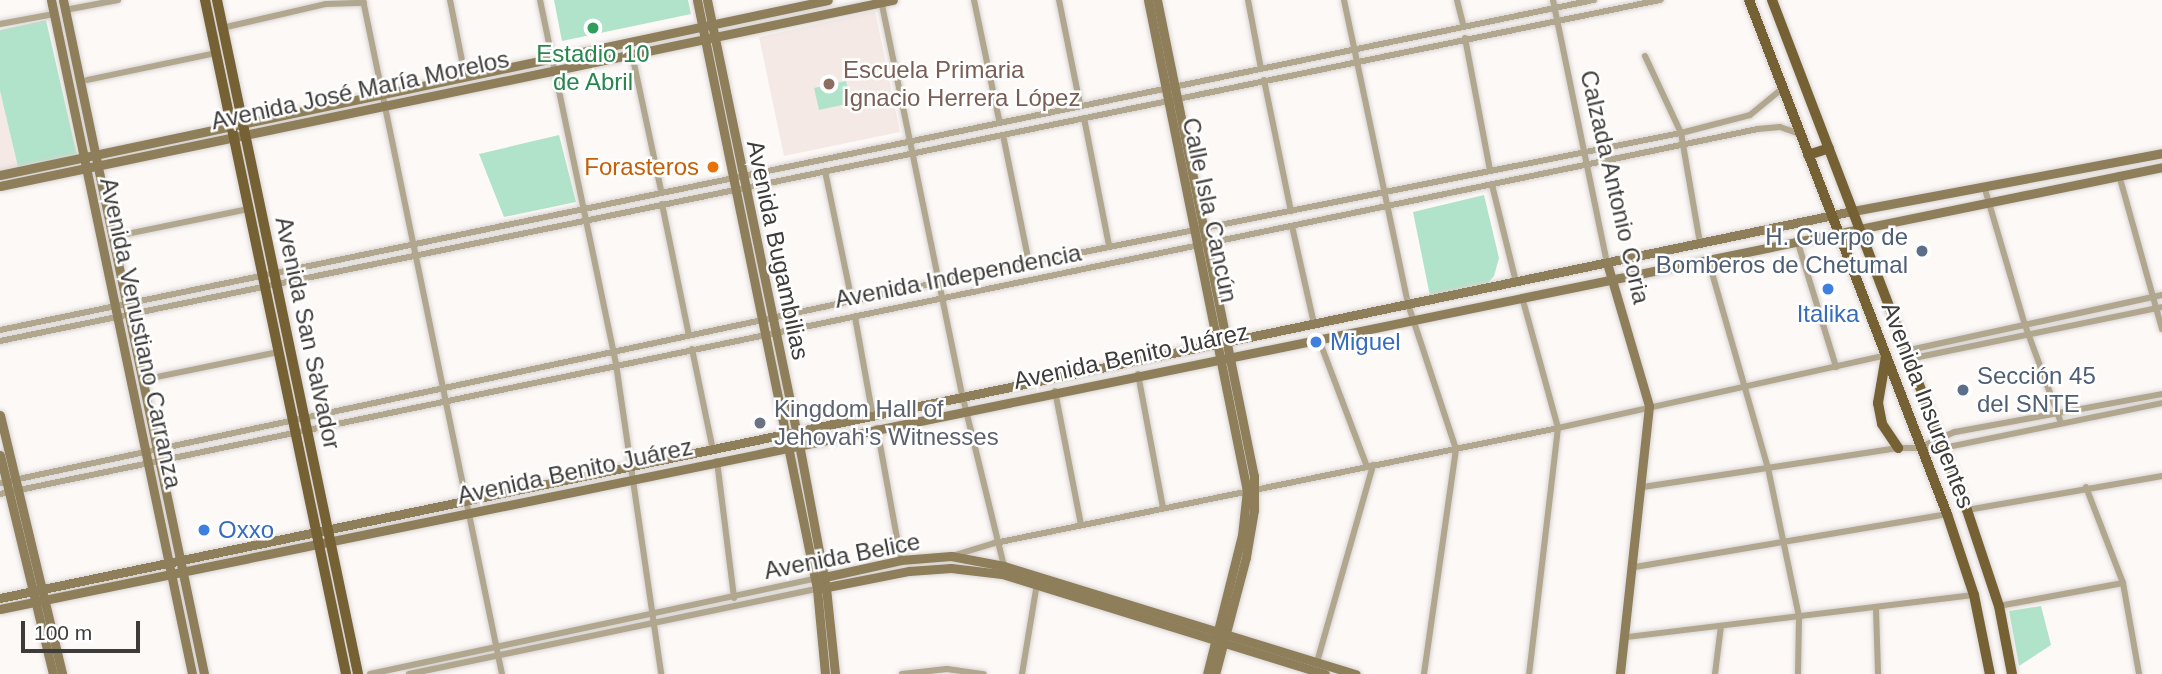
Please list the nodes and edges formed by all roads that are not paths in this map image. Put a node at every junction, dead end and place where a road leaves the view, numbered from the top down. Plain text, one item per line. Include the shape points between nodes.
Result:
1 (51, 0) edge
2 (62, 0) edge
3 (118, 0) edge
4 (205, 0) edge
5 (217, 0) edge
6 (450, 0) edge
7 (540, 0) edge
8 (697, 0) edge
9 (707, 0) edge
10 (828, 0) edge
11 (893, 0) edge
12 (974, 0) edge
13 (1059, 0) edge
14 (1148, 0) edge
15 (1157, 0) edge
16 (1248, 0) edge
17 (1344, 0) edge
18 (1457, 0) edge
19 (1594, 0) edge
20 (1660, 0) edge
21 (1772, 0) edge
22 (363, 1) edge
23 (881, 1) edge
24 (1748, 1) edge
25 (1553, 3) edge
26 (790, 4) edge
27 (65, 10) junction
28 (54, 14) junction
29 (1558, 20) junction
30 (0, 24) edge
31 (1463, 24) junction
32 (707, 25) junction
33 (222, 28) junction
34 (710, 38) junction
35 (1465, 38) junction
36 (1354, 48) junction
37 (216, 53) junction
38 (632, 54) junction
39 (1645, 56) dead end
40 (552, 58) junction
41 (1356, 60) junction
42 (1261, 69) junction
43 (554, 70) junction
44 (465, 76) junction
45 (87, 80) dead end
46 (1264, 80) junction
47 (1170, 87) junction
48 (1783, 88) junction
49 (382, 93) junction
50 (1173, 100) junction
51 (1080, 104) junction
52 (384, 105) junction
53 (1084, 118) junction
54 (999, 120) junction
55 (238, 129) junction
56 (1681, 133) junction
57 (1800, 134) junction
58 (1003, 135) junction
59 (911, 139) junction
60 (1681, 148) junction
61 (1829, 148) junction
62 (913, 152) junction
63 (1584, 152) junction
64 (2162, 153) edge
65 (95, 155) junction
66 (1808, 155) junction
67 (84, 157) junction
68 (97, 165) junction
69 (87, 167) junction
70 (1587, 167) junction
71 (2162, 167) edge
72 (1490, 170) junction
73 (825, 171) junction
74 (0, 175) edge
75 (738, 175) junction
76 (2119, 175) junction
77 (1492, 185) junction
78 (0, 186) edge
79 (1984, 186) junction
80 (741, 187) junction
81 (661, 190) junction
82 (1384, 191) junction
83 (1987, 200) junction
84 (662, 204) junction
85 (582, 207) junction
86 (1388, 207) junction
87 (249, 209) junction
88 (1291, 211) junction
89 (1853, 211) junction
90 (1832, 215) junction
91 (584, 219) junction
92 (1292, 226) junction
93 (1858, 226) junction
94 (1199, 229) junction
95 (1838, 230) junction
96 (112, 237) junction
97 (1796, 239) junction
98 (1700, 243) junction
99 (414, 244) junction
100 (1109, 246) junction
101 (1203, 246) junction
102 (417, 255) junction
103 (1707, 257) junction
104 (1608, 262) junction
105 (1029, 263) junction
106 (268, 274) junction
107 (1876, 275) junction
108 (1613, 276) junction
109 (1858, 281) junction
110 (1516, 282) junction
111 (940, 283) junction
112 (271, 285) junction
113 (1522, 295) junction
114 (2162, 295) edge
115 (2150, 297) junction
116 (943, 300) junction
117 (852, 301) junction
118 (126, 304) junction
119 (1408, 304) junction
120 (2158, 308) edge
121 (116, 312) junction
122 (128, 314) junction
123 (855, 317) junction
124 (1412, 318) junction
125 (768, 319) junction
126 (1314, 324) junction
127 (2025, 325) junction
128 (2162, 329) edge
129 (0, 330) edge
130 (771, 333) junction
131 (689, 335) junction
132 (2028, 335) junction
133 (1318, 337) junction
134 (0, 341) edge
135 (1223, 343) junction
136 (692, 349) junction
137 (279, 352) junction
138 (614, 352) junction
139 (1886, 355) junction
140 (1907, 355) junction
141 (1225, 356) junction
142 (616, 364) junction
143 (1836, 367) junction
144 (1138, 374) junction
145 (142, 380) junction
146 (444, 386) junction
147 (1747, 387) junction
148 (1055, 391) junction
149 (2162, 394) edge
150 (963, 398) junction
151 (2140, 398) junction
152 (447, 399) junction
153 (2162, 403) edge
154 (1649, 406) junction
155 (2091, 407) junction
156 (2143, 407) junction
157 (966, 410) junction
158 (2058, 414) junction
159 (0, 415) edge
160 (873, 416) junction
161 (2094, 417) junction
162 (304, 418) junction
163 (293, 421) junction
164 (2061, 423) junction
165 (877, 428) junction
166 (1558, 428) junction
167 (301, 431) junction
168 (792, 434) junction
169 (1938, 436) junction
170 (794, 445) junction
171 (1922, 447) junction
172 (1898, 448) junction
173 (1943, 448) junction
174 (1456, 449) junction
175 (157, 450) junction
176 (713, 450) junction
177 (146, 453) junction
178 (0, 455) edge
179 (159, 461) junction
180 (717, 461) junction
181 (148, 464) junction
182 (1370, 466) junction
183 (634, 467) junction
184 (1768, 468) junction
185 (2162, 476) edge
186 (636, 478) junction
187 (7, 482) edge
188 (1643, 487) junction
189 (2086, 487) junction
190 (1250, 490) junction
191 (9, 492) edge
192 (466, 502) junction
193 (1163, 508) junction
194 (1967, 510) junction
195 (468, 512) junction
196 (1947, 514) junction
197 (1080, 525) junction
198 (323, 537) junction
199 (995, 543) junction
200 (1784, 543) junction
201 (951, 556) junction
202 (901, 560) junction
203 (180, 561) junction
204 (169, 564) junction
205 (1004, 566) junction
206 (1635, 567) junction
207 (182, 572) junction
208 (171, 574) junction
209 (1037, 582) junction
210 (820, 583) junction
211 (2123, 583) junction
212 (38, 590) junction
213 (1974, 595) junction
214 (0, 598) edge
215 (734, 598) junction
216 (40, 601) junction
217 (1999, 606) junction
218 (1876, 608) junction
219 (0, 609) edge
220 (1799, 617) junction
221 (652, 619) junction
222 (1721, 626) junction
223 (1222, 637) junction
224 (1627, 637) junction
225 (498, 651) junction
226 (1317, 662) junction
227 (53, 674) edge
228 (62, 674) edge
229 (192, 674) edge
230 (204, 674) edge
231 (346, 674) edge
232 (358, 674) edge
233 (370, 674) edge
234 (409, 674) edge
235 (502, 674) edge
236 (661, 674) edge
237 (824, 674) edge
238 (835, 674) edge
239 (902, 674) edge
240 (984, 674) edge
241 (1022, 674) edge
242 (1207, 674) edge
243 (1215, 674) edge
244 (1325, 674) edge
245 (1356, 674) edge
246 (1424, 674) edge
247 (1529, 674) edge
248 (1620, 674) edge
249 (1715, 674) edge
250 (1798, 674) edge
251 (1878, 674) edge
252 (1990, 674) edge
253 (2012, 674) edge
254 (2138, 674) edge

1 - 28 main road, Avenida Venustiano Carranza
2 - 27 main road, Avenida Venustiano Carranza
3 - 27 street
4 - 37 main road, Avenida San Salvador
5 - 33 main road, Avenida San Salvador
6 - 44 street
7 - 40 street
8 - 32 main road, Avenida Bugambilias
9 - 32 main road, Avenida Bugambilias
10 - 26 main road, Avenida José María Morelos
11 - 23 main road, Avenida José María Morelos
12 - 54 street
13 - 51 street
14 - 47 main road, Calle Isla Cancún
15 - 47 main road, Calle Isla Cancún
16 - 42 street
17 - 36 street
18 - 31 street
19 - 25 street
20 - 29 street
21 - 61 main road, Avenida Insurgentes
22 - 33 street via 326,4
22 - 49 street
23 - 34 main road, Avenida José María Morelos
23 - 59 street
24 - 48 main road, Avenida Insurgentes
25 - 29 street, Calzada Antonio Coria
25 - 31 street
26 - 32 main road, Avenida José María Morelos
27 - 65 main road, Avenida Venustiano Carranza
28 - 30 street
28 - 67 main road, Avenida Venustiano Carranza
29 - 35 street
29 - 63 street, Calzada Antonio Coria
31 - 36 street
32 - 34 main road, Avenida Bugambilias
32 - 40 main road, Avenida José María Morelos
33 - 55 main road, Avenida San Salvador
34 - 38 main road, Avenida José María Morelos
34 - 75 main road, Avenida Bugambilias
35 - 41 street
35 - 72 street
36 - 41 street
36 - 42 street
37 - 45 street
37 - 55 main road, Avenida San Salvador
38 - 43 main road, Avenida José María Morelos
38 - 81 street
39 - 56 street
40 - 43 street
40 - 44 main road, Avenida José María Morelos
41 - 46 street
41 - 82 street
42 - 47 street
43 - 52 main road, Avenida José María Morelos
43 - 85 street
44 - 49 main road, Avenida José María Morelos
46 - 50 street
46 - 88 street
47 - 50 main road, Calle Isla Cancún
47 - 51 street
48 - 56 street, Avenida Independencia via 1750,115
48 - 57 main road, Avenida Insurgentes
49 - 52 street
49 - 55 main road, Avenida José María Morelos
50 - 53 street
50 - 94 main road, Calle Isla Cancún
51 - 54 street
52 - 55 main road, Avenida José María Morelos
52 - 99 street
53 - 58 street
53 - 100 street
54 - 59 street
55 - 65 main road, Avenida José María Morelos
55 - 68 main road, Avenida José María Morelos
55 - 87 main road, Avenida San Salvador
55 - 106 main road, Avenida San Salvador
56 - 60 street
56 - 63 street, Avenida Independencia
57 - 60 street, Avenida Independencia via 1780,127 1758,129
57 - 66 main road, Avenida Insurgentes
58 - 62 street
58 - 105 street
59 - 62 street
59 - 75 street
60 - 70 street, Avenida Independencia
60 - 98 street
61 - 66 main road
61 - 89 main road, Avenida Insurgentes
62 - 73 street
62 - 111 street
63 - 70 street, Calzada Antonio Coria
63 - 72 street, Avenida Independencia
64 - 79 main road, Avenida Benito Juárez
65 - 67 main road, Avenida José María Morelos
65 - 68 main road, Avenida Venustiano Carranza
66 - 90 main road, Avenida Insurgentes
67 - 69 main road, Avenida Venustiano Carranza
67 - 74 main road, Avenida José María Morelos
68 - 69 main road, Avenida José María Morelos
68 - 96 main road, Avenida Venustiano Carranza
69 - 78 main road, Avenida José María Morelos
69 - 121 main road, Avenida Venustiano Carranza
70 - 77 street, Avenida Independencia
70 - 104 street, Calzada Antonio Coria
71 - 76 main road, Avenida Benito Juárez
72 - 82 street, Avenida Independencia
73 - 80 street
73 - 117 street
75 - 80 main road, Avenida Bugambilias
75 - 81 street
76 - 83 main road, Avenida Benito Juárez
76 - 115 street
77 - 86 street, Avenida Independencia
77 - 110 street
79 - 83 street
79 - 89 main road, Avenida Benito Juárez
80 - 84 street
80 - 125 main road, Avenida Bugambilias
81 - 85 street
82 - 86 street
82 - 88 street, Avenida Independencia
83 - 93 main road, Avenida Benito Juárez
83 - 127 street
84 - 91 street
84 - 131 street
85 - 91 street
85 - 99 street
86 - 92 street, Avenida Independencia
86 - 119 street
87 - 96 street
87 - 106 main road, Avenida San Salvador
88 - 94 street, Avenida Independencia
89 - 90 main road, Avenida Benito Juárez
89 - 93 main road, Avenida Insurgentes
90 - 95 main road, Avenida Insurgentes
90 - 98 main road, Avenida Benito Juárez
91 - 102 street
91 - 138 street
92 - 101 street, Avenida Independencia
92 - 126 street
93 - 95 main road, Avenida Benito Juárez
93 - 107 main road, Avenida Insurgentes
94 - 100 street, Avenida Independencia
94 - 101 main road, Calle Isla Cancún
95 - 97 main road, Avenida Benito Juárez
95 - 109 main road, Avenida Insurgentes
96 - 118 main road, Avenida Venustiano Carranza
97 - 103 main road, Avenida Benito Juárez
97 - 143 street
98 - 104 main road, Avenida Benito Juárez
99 - 102 street
99 - 106 street
100 - 105 street, Avenida Independencia
101 - 116 street, Avenida Independencia
101 - 135 main road, Calle Isla Cancún
102 - 112 street
102 - 146 street
103 - 108 main road, Avenida Benito Juárez
103 - 147 street
104 - 108 main road, Calzada Antonio Coria
104 - 110 main road, Avenida Benito Juárez
105 - 111 street, Avenida Independencia
106 - 112 main road, Avenida San Salvador
106 - 118 street
107 - 109 main road
107 - 140 main road, Avenida Insurgentes
108 - 113 main road, Avenida Benito Juárez
108 - 154 main road, Calzada Antonio Coria
109 - 139 main road, Avenida Insurgentes
110 - 119 main road, Avenida Benito Juárez
111 - 116 street
111 - 117 street, Avenida Independencia
112 - 122 street
112 - 137 main road, Avenida San Salvador
112 - 162 main road, Avenida San Salvador
113 - 124 main road, Avenida Benito Juárez
113 - 166 street
114 - 115 street
115 - 120 street
115 - 127 street
116 - 123 street, Avenida Independencia
116 - 150 street
117 - 125 street, Avenida Independencia
118 - 121 street
118 - 122 main road, Avenida Venustiano Carranza
119 - 124 street
119 - 126 main road, Avenida Benito Juárez
120 - 128 street
120 - 132 street
121 - 122 street
121 - 129 street
121 - 134 street
121 - 177 main road, Avenida Venustiano Carranza
122 - 145 main road, Avenida Venustiano Carranza
123 - 130 street, Avenida Independencia
123 - 160 street
124 - 133 main road, Avenida Benito Juárez
124 - 174 street
125 - 130 main road, Avenida Bugambilias
125 - 131 street, Avenida Independencia
126 - 135 main road, Avenida Benito Juárez
127 - 132 street
127 - 140 street
130 - 136 street, Avenida Independencia
130 - 168 main road, Avenida Bugambilias
131 - 138 street, Avenida Independencia
132 - 140 street
132 - 158 street
133 - 141 main road, Avenida Benito Juárez
133 - 182 street
135 - 141 main road, Calle Isla Cancún
135 - 150 main road, Avenida Benito Juárez
136 - 142 street, Avenida Independencia
136 - 176 street
137 - 145 street
137 - 163 main road, Avenida San Salvador
138 - 142 street
138 - 146 street, Avenida Independencia
139 - 143 street
139 - 171 main road, Avenida Insurgentes
139 - 172 main road via 1878,403 1885,430
140 - 169 main road, Avenida Insurgentes
141 - 144 main road, Avenida Benito Juárez
141 - 190 main road, Calle Isla Cancún
142 - 152 street, Avenida Independencia
142 - 183 street
143 - 147 street
144 - 148 main road, Avenida Benito Juárez
144 - 193 street
145 - 175 main road, Avenida Venustiano Carranza
146 - 152 street
146 - 162 street, Avenida Independencia
147 - 154 street
147 - 184 street
148 - 157 main road, Avenida Benito Juárez
148 - 197 street
149 - 151 street
150 - 157 street
150 - 160 main road, Avenida Benito Juárez
151 - 155 street
151 - 156 street
152 - 167 street, Avenida Independencia
152 - 192 street
153 - 156 street
154 - 166 street
154 - 188 main road, Calzada Antonio Coria
155 - 158 street
155 - 161 street
156 - 161 street
157 - 165 main road, Avenida Benito Juárez
157 - 199 street
158 - 164 street
158 - 169 street
159 - 187 main road
160 - 168 main road, Avenida Benito Juárez
161 - 164 street
162 - 163 street, Avenida Independencia
162 - 167 main road, Avenida San Salvador
163 - 167 main road, Avenida San Salvador
163 - 175 street, Avenida Independencia
164 - 173 street
165 - 170 main road, Avenida Benito Juárez
165 - 202 street
166 - 174 street
166 - 247 street
167 - 179 street, Avenida Independencia
167 - 198 main road, Avenida San Salvador
168 - 170 main road, Avenida Bugambilias
168 - 176 main road, Avenida Benito Juárez
169 - 171 street
169 - 173 main road, Avenida Insurgentes
170 - 180 main road, Avenida Benito Juárez
170 - 210 main road, Avenida Bugambilias
171 - 172 street
171 - 173 street
171 - 196 main road, Avenida Insurgentes
172 - 184 street
173 - 194 main road, Avenida Insurgentes
174 - 182 street
174 - 246 street
175 - 177 street, Avenida Independencia
175 - 179 main road, Avenida Venustiano Carranza
176 - 183 main road, Avenida Benito Juárez
177 - 181 main road, Avenida Venustiano Carranza
177 - 187 street, Avenida Independencia
178 - 187 main road
179 - 181 street, Avenida Independencia
179 - 203 main road, Avenida Venustiano Carranza
180 - 186 main road, Avenida Benito Juárez
180 - 215 street
181 - 191 street, Avenida Independencia
181 - 204 main road, Avenida Venustiano Carranza
182 - 190 street
182 - 226 street
183 - 186 street
183 - 192 main road, Avenida Benito Juárez
184 - 188 street
184 - 200 street
185 - 189 street
186 - 195 main road, Avenida Benito Juárez
186 - 221 street
187 - 191 main road
188 - 206 main road, Calzada Antonio Coria
189 - 194 street
189 - 211 street
190 - 193 street
190 - 223 main road, Calle Isla Cancún via 1248,547
191 - 212 main road
192 - 195 street
192 - 198 main road, Avenida Benito Juárez
193 - 197 street
194 - 217 main road, Avenida Insurgentes
195 - 198 main road, Avenida Benito Juárez
195 - 225 street
196 - 200 street
196 - 213 main road, Avenida Insurgentes
197 - 199 street
198 - 203 main road, Avenida Benito Juárez
198 - 207 main road, Avenida Benito Juárez
198 - 231 main road, Avenida San Salvador
198 - 232 main road, Avenida San Salvador
199 - 201 street
199 - 205 street
200 - 206 street
200 - 220 street
201 - 202 main road, Avenida Belice
201 - 205 main road, Avenida Belice
202 - 210 main road, Avenida Belice
203 - 204 main road, Avenida Benito Juárez
203 - 207 main road, Avenida Venustiano Carranza
204 - 208 main road, Avenida Venustiano Carranza
204 - 212 main road, Avenida Benito Juárez
205 - 209 main road, Avenida Belice
206 - 224 main road, Calzada Antonio Coria
207 - 208 main road, Avenida Benito Juárez
207 - 230 main road, Avenida Venustiano Carranza
208 - 216 main road, Avenida Benito Juárez
208 - 229 main road, Avenida Venustiano Carranza
209 - 210 main road, Avenida Belice via 951,568
209 - 223 main road, Avenida Belice
209 - 241 street
210 - 215 street, Avenida Belice
210 - 221 street, Avenida Belice
210 - 237 main road, Avenida Bugambilias
210 - 238 main road, Avenida Bugambilias
211 - 217 street
211 - 254 street
212 - 214 main road, Avenida Benito Juárez
212 - 216 main road
213 - 218 street
213 - 252 main road, Avenida Insurgentes
215 - 221 street, Avenida Belice
216 - 219 main road, Avenida Benito Juárez
216 - 227 main road
216 - 228 main road
217 - 253 main road, Avenida Insurgentes
218 - 220 street
218 - 251 street
220 - 222 street
220 - 250 street
221 - 225 street, Avenida Belice
221 - 236 street
222 - 224 street
222 - 249 street
223 - 226 main road, Avenida Belice
223 - 242 main road, Calle Isla Cancún
223 - 243 main road, Calle Isla Cancún
223 - 244 main road, Avenida Belice
224 - 248 main road, Calzada Antonio Coria
225 - 233 street, Avenida Belice
225 - 234 street, Avenida Belice
225 - 235 street
226 - 245 main road, Avenida Belice
239 - 240 street via 947,669

